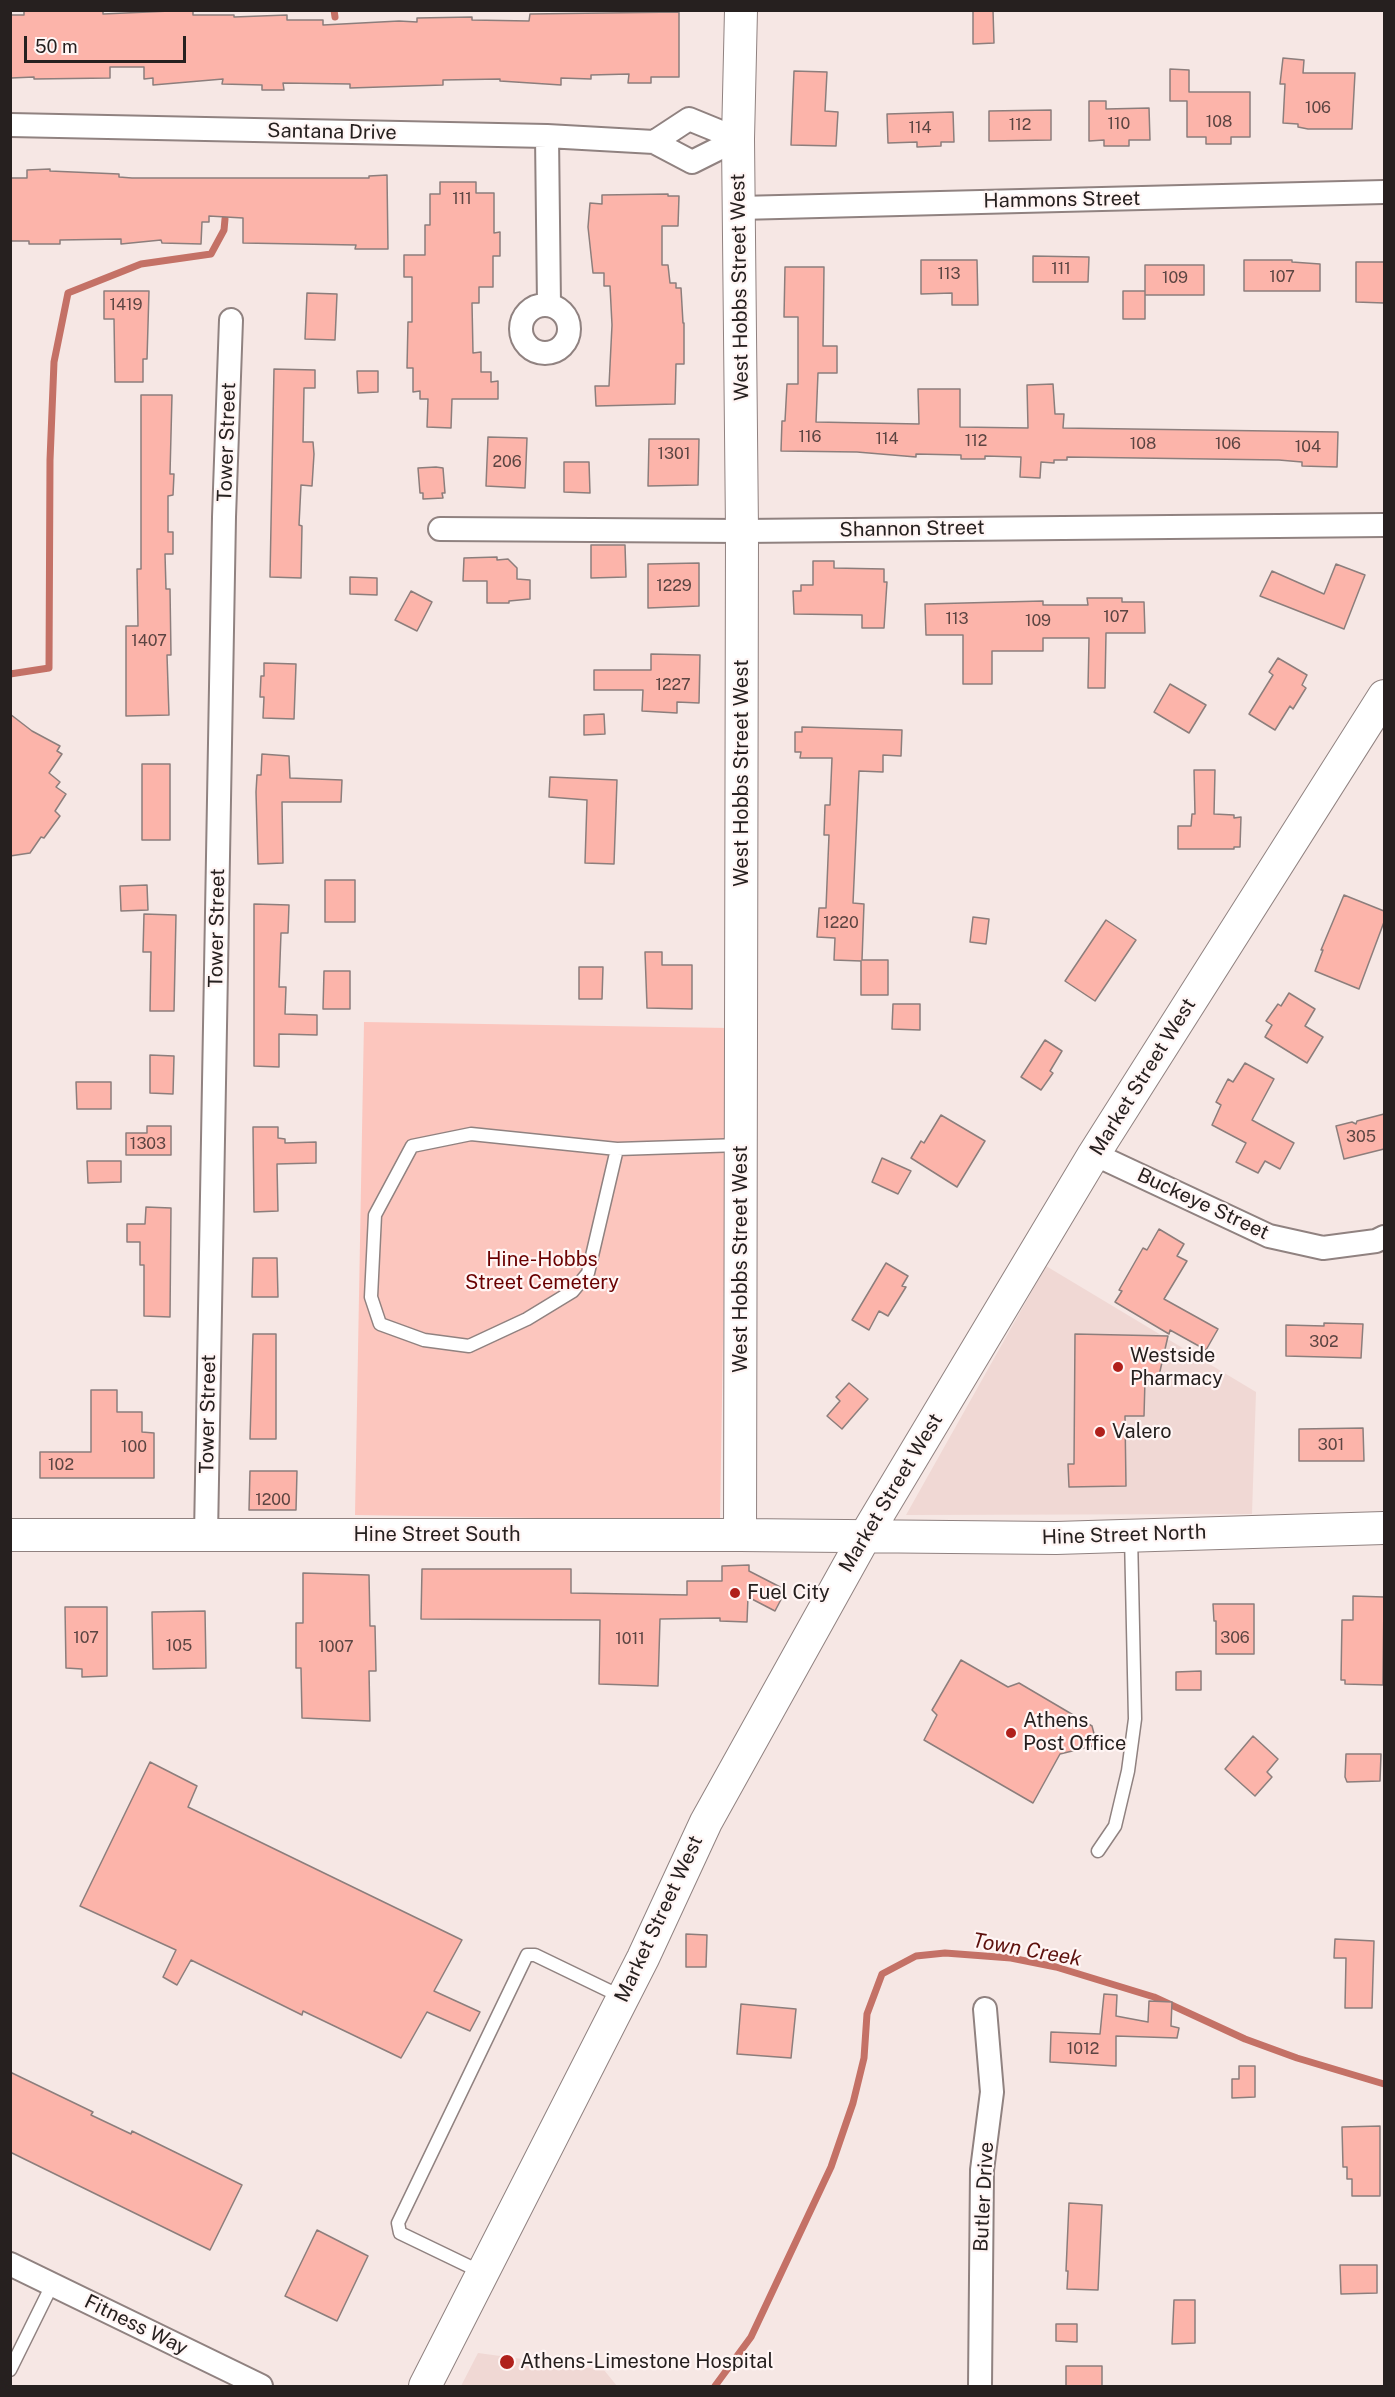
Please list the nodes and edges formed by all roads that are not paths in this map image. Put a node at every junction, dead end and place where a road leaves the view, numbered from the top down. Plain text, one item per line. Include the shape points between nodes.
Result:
1 (741, 10) edge
2 (10, 124) edge
3 (547, 136) junction
4 (738, 139) junction
5 (654, 142) junction
6 (1384, 192) edge
7 (739, 208) junction
8 (549, 305) dead end
9 (231, 320) dead end
10 (1384, 525) edge
11 (440, 529) dead end
12 (742, 531) junction
13 (1384, 696) edge
14 (741, 1145) junction
15 (617, 1149) junction
16 (1094, 1154) junction
17 (1384, 1237) edge
18 (1384, 1528) edge
19 (1131, 1534) junction
20 (10, 1535) edge
21 (206, 1535) junction
22 (740, 1535) junction
23 (864, 1538) junction
24 (1098, 1851) dead end
25 (623, 1998) junction
26 (985, 2009) dead end
27 (10, 2264) edge
28 (483, 2273) junction
29 (52, 2285) junction
30 (10, 2370) edge
31 (251, 2384) edge
32 (425, 2386) edge
33 (980, 2386) edge

1 - 4 street, West Hobbs Street West
2 - 3 street, Santana Drive
3 - 5 street, Santana Drive
3 - 8 street
4 - 5 street, Santana Drive via 692,162
4 - 5 street via 689,119
4 - 7 street, West Hobbs Street West
6 - 7 street, Hammons Street
7 - 12 street, West Hobbs Street West
9 - 21 street, Tower Street
10 - 12 street, Shannon Street
11 - 12 street, Shannon Street
12 - 14 street, West Hobbs Street West
13 - 16 street, Market Street West
14 - 15 lane
14 - 22 street, West Hobbs Street West
15 - 15 lane via 471,1134 412,1146 375,1215 371,1297 380,1324 424,1340 469,1346 527,1320 573,1291 588,1273
16 - 17 street, Buckeye Street via 1269,1236 1323,1248
16 - 23 street, Market Street West
18 - 19 street, Hine Street North
19 - 23 street, Hine Street North
19 - 24 lane via 1135,1719 1115,1826
20 - 21 street, Hine Street South
21 - 22 street, Hine Street South
22 - 23 street, Hine Street South
23 - 25 street, Market Street West via 706,1822
25 - 28 street, Market Street West
25 - 28 lane via 535,1955 527,1955 399,2223 400,2233
26 - 33 street, Butler Drive via 992,2092 981,2190
27 - 29 street, Fitness Way
28 - 32 street, Market Street West
29 - 30 lane
29 - 31 street, Fitness Way

